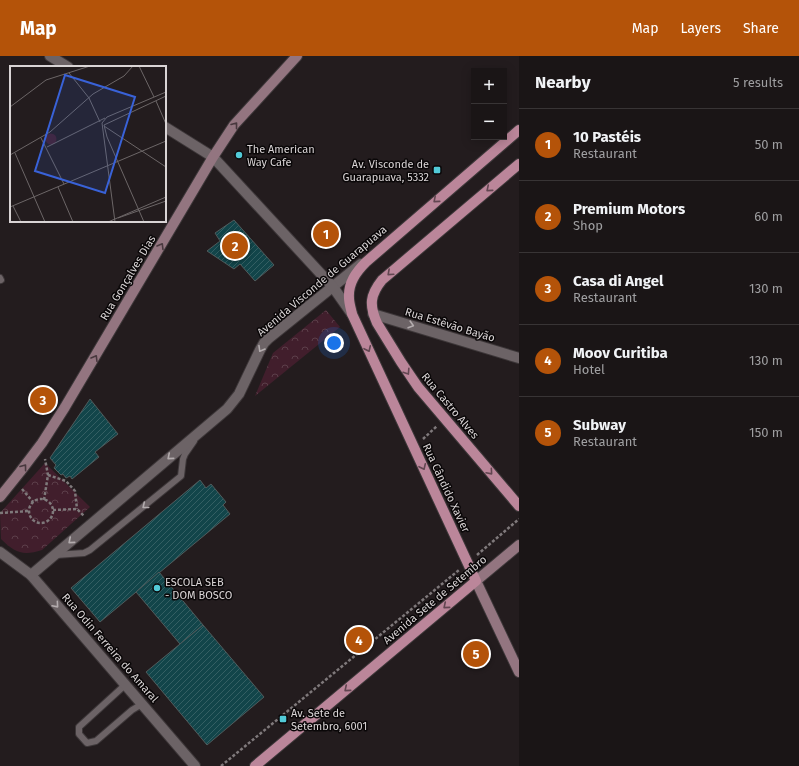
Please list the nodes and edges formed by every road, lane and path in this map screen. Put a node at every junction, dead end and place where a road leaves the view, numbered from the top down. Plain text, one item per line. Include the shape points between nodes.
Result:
1 (50, 56) edge
2 (297, 56) edge
3 (66, 66) edge
4 (166, 128) edge
5 (519, 130) edge
6 (213, 157) junction
7 (519, 164) edge
8 (377, 251) junction
9 (333, 287) junction
10 (352, 314) junction
11 (373, 314) junction
12 (519, 358) edge
13 (445, 419) junction
14 (199, 433) junction
15 (42, 443) junction
16 (414, 447) junction
17 (48, 475) junction
18 (14, 480) junction
19 (0, 497) edge
20 (44, 500) junction
21 (33, 502) junction
22 (519, 506) edge
23 (77, 509) junction
24 (53, 510) junction
25 (29, 511) junction
26 (0, 513) edge
27 (519, 519) edge
28 (92, 523) junction
29 (519, 545) edge
30 (0, 552) edge
31 (55, 555) junction
32 (476, 555) dead end
33 (31, 575) junction
34 (451, 576) dead end
35 (476, 581) junction
36 (519, 672) edge
37 (125, 685) junction
38 (142, 704) junction
39 (195, 766) edge
40 (221, 766) edge
41 (255, 766) edge

1 - 3 street
6 -> 2 main road, Rua Gonçalves Dias via 234,125
4 - 6 street, Rua Cândido Xavier
5 -> 8 main road, Avenida Visconde de Guarapuava
6 - 9 street, Rua Cândido Xavier
15 -> 6 main road, Rua Gonçalves Dias
7 -> 11 main road via 382,280 373,293
8 - 9 street, Avenida Visconde de Guarapuava
8 - 10 main road, Rua Cândido Xavier via 358,270 351,283 349,299
9 - 10 street, Rua Cândido Xavier
9 -> 14 street, Avenida Visconde de Guarapuava via 264,343 239,394 227,409
10 -> 16 main road, Rua Cândido Xavier
11 -> 12 street, Rua Estêvão Bayão
11 -> 13 main road, Rua Castro Alves via 409,375
13 - 16 path
13 -> 22 main road, Rua Castro Alves
14 -> 28 street, Avenida Visconde de Guarapuava
14 -> 31 lane via 185,454 181,476 90,550 84,553
15 - 17 path
18 -> 15 main road, Rua Gonçalves Dias
16 -> 35 main road, Rua Cândido Xavier
17 - 20 path
17 - 23 path via 66,481 75,491
18 - 19 main road, Rua Gonçalves Dias
18 - 21 path
20 - 21 path
20 - 24 path via 50,503
21 - 25 path
23 - 24 path
23 - 28 path
24 - 25 path via 51,518 40,524 30,517
25 - 26 path
27 - 32 path
28 -> 31 street, Avenida Visconde de Guarapuava
29 - 35 main road, Avenida Sete de Setembro
30 - 33 street, Rua Odin Ferreira do Amaral
31 - 33 street, Avenida Visconde de Guarapuava
33 -> 37 street, Rua Odin Ferreira do Amaral
34 - 40 path
35 - 36 main road, Rua Cândido Xavier
35 -> 41 main road, Avenida Sete de Setembro
37 - 38 street, Rua Odin Ferreira do Amaral
37 - 38 lane via 79,727 78,734 87,743 96,741
38 - 39 street, Rua Odin Ferreira do Amaral

